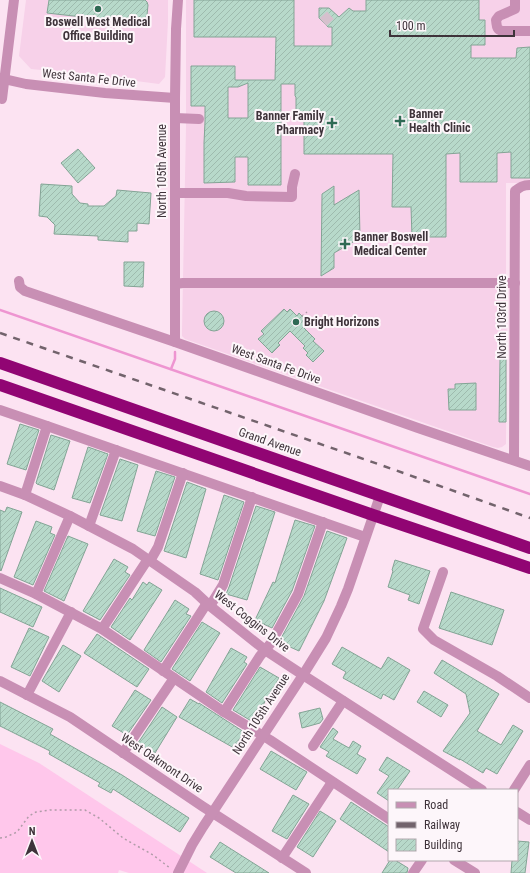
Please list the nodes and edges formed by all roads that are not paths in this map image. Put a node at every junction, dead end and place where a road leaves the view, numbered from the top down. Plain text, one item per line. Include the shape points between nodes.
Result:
1 (14, 0) edge
2 (178, 0) edge
3 (515, 4) edge
4 (530, 31) edge
5 (2, 79) edge
6 (2, 98) dead end
7 (176, 98) junction
8 (176, 118) junction
9 (199, 119) dead end
10 (295, 174) dead end
11 (530, 185) edge
12 (175, 193) junction
13 (19, 282) dead end
14 (515, 283) junction
15 (175, 284) junction
16 (175, 342) junction
17 (0, 363) edge
18 (0, 385) edge
19 (0, 410) edge
20 (47, 426) junction
21 (116, 450) junction
22 (514, 460) junction
23 (530, 466) edge
24 (183, 473) junction
25 (0, 487) edge
26 (25, 496) junction
27 (380, 496) junction
28 (252, 497) junction
29 (373, 515) junction
30 (70, 516) junction
31 (324, 522) junction
32 (89, 526) junction
33 (366, 537) junction
34 (530, 548) edge
35 (149, 560) junction
36 (530, 568) edge
37 (443, 572) dead end
38 (0, 578) edge
39 (36, 594) junction
40 (208, 604) junction
41 (71, 612) junction
42 (102, 629) junction
43 (265, 650) junction
44 (163, 671) junction
45 (303, 675) junction
46 (174, 678) junction
47 (0, 681) edge
48 (27, 695) junction
49 (530, 698) edge
50 (343, 701) junction
51 (224, 712) junction
52 (262, 736) junction
53 (313, 746) dead end
54 (124, 753) junction
55 (529, 768) edge
56 (332, 782) junction
57 (480, 789) edge
58 (515, 789) edge
59 (212, 812) junction
60 (518, 813) edge
61 (388, 818) edge
62 (530, 820) edge
63 (282, 858) junction
64 (421, 861) edge
65 (456, 861) edge
66 (174, 871) edge
67 (306, 873) edge
68 (413, 873) edge
69 (475, 873) edge

1 - 5 street
2 - 7 street, North 105th Avenue
3 - 4 street via 496,20 498,30
5 - 6 street
5 - 7 street, West Santa Fe Drive via 105,93
7 - 8 street, North 105th Avenue
8 - 9 street
8 - 12 street, North 105th Avenue
10 - 12 street via 292,197
11 - 14 street, North 103rd Drive via 519,187 515,191
12 - 15 street, North 105th Avenue
13 - 16 street, West Santa Fe Drive via 25,291
14 - 15 street
14 - 22 street, North 103rd Drive
15 - 16 street, North 105th Avenue
16 - 22 street, West Santa Fe Drive
17 - 27 highway, Grand Avenue
18 - 29 highway
19 - 20 street
20 - 21 street
20 - 26 street
21 - 24 street
21 - 32 street
22 - 23 street, West Santa Fe Drive
24 - 28 street
24 - 35 street via 158,547
25 - 26 street, West Coggins Drive
26 - 30 street, West Coggins Drive
27 - 29 street, North 105th Avenue
27 - 34 highway, Grand Avenue
28 - 31 street
28 - 40 street via 222,585
29 - 33 street, North 105th Avenue
29 - 36 highway
30 - 32 street, West Coggins Drive
30 - 39 street
31 - 33 street
31 - 43 street via 298,594
32 - 35 street, West Coggins Drive
33 - 45 street, North 105th Avenue via 339,612
35 - 40 street, West Coggins Drive via 196,592
35 - 42 street
37 - 49 street via 422,629 434,640
38 - 39 street
39 - 41 street
40 - 43 street, West Coggins Drive
40 - 44 street
41 - 42 street
41 - 48 street
42 - 44 street
43 - 45 street, West Coggins Drive
43 - 51 street
44 - 46 street
45 - 50 street, West Coggins Drive
45 - 52 street, North 105th Avenue
46 - 51 street
46 - 54 street
47 - 48 street, West Oakmont Drive
48 - 54 street, West Oakmont Drive via 70,717
50 - 53 street
50 - 57 street, West Coggins Drive
51 - 52 street
52 - 56 street
52 - 59 street, North 105th Avenue
54 - 59 street, West Oakmont Drive
55 - 58 street
56 - 61 street
56 - 63 street
59 - 63 street, West Oakmont Drive
59 - 66 street, North 105th Avenue
60 - 62 street
63 - 67 street, West Oakmont Drive
64 - 68 street
65 - 69 street

